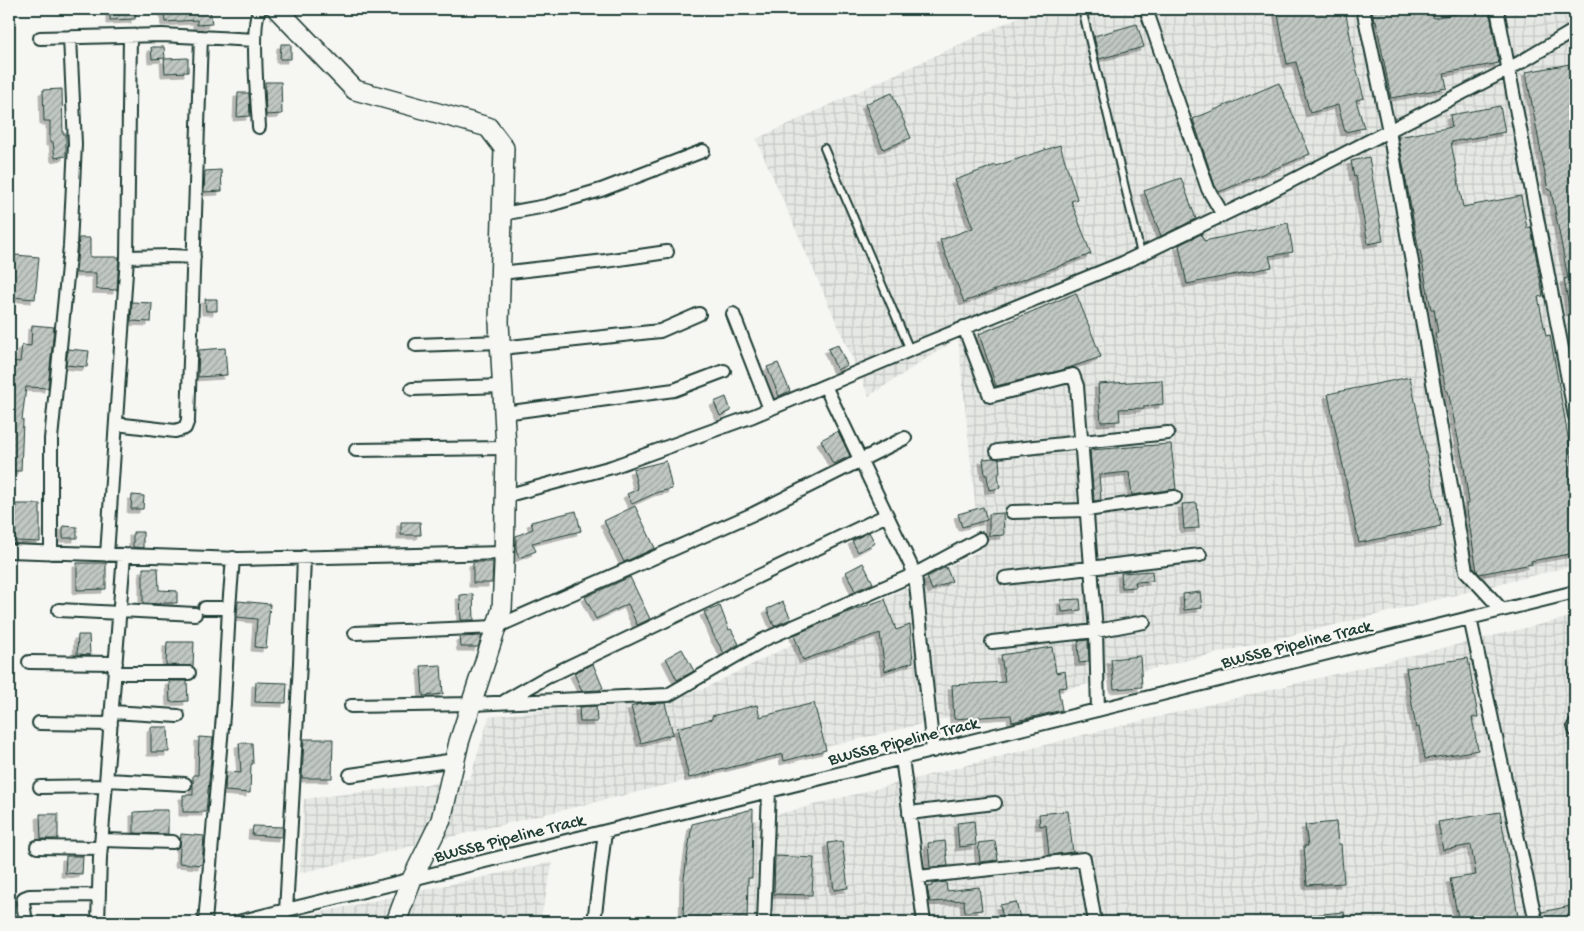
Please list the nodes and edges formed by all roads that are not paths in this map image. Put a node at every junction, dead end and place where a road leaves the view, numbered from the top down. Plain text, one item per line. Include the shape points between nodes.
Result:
1 (260, 9) edge
2 (276, 9) edge
3 (1082, 9) edge
4 (1146, 9) edge
5 (1363, 9) edge
6 (1497, 9) edge
7 (1575, 30) edge
8 (130, 36) junction
9 (70, 37) junction
10 (201, 37) junction
11 (40, 38) dead end
12 (255, 40) junction
13 (1509, 68) junction
14 (260, 127) dead end
15 (1389, 130) junction
16 (824, 148) dead end
17 (703, 150) dead end
18 (502, 214) junction
19 (1223, 215) junction
20 (667, 252) dead end
21 (1141, 254) junction
22 (128, 257) junction
23 (194, 257) junction
24 (501, 273) junction
25 (699, 314) dead end
26 (733, 314) dead end
27 (964, 327) junction
28 (416, 345) dead end
29 (501, 345) junction
30 (910, 350) junction
31 (724, 371) dead end
32 (503, 386) junction
33 (825, 386) junction
34 (412, 388) dead end
35 (770, 409) junction
36 (504, 413) junction
37 (1575, 416) edge
38 (116, 424) junction
39 (1168, 434) dead end
40 (905, 438) dead end
41 (1081, 442) junction
42 (506, 448) junction
43 (356, 450) dead end
44 (997, 451) dead end
45 (860, 460) junction
46 (505, 496) junction
47 (1175, 497) dead end
48 (1087, 510) junction
49 (1012, 512) dead end
50 (887, 515) junction
51 (980, 539) dead end
52 (9, 551) edge
53 (51, 552) junction
54 (505, 553) junction
55 (107, 555) junction
56 (124, 555) junction
57 (1200, 556) dead end
58 (304, 557) junction
59 (233, 558) junction
60 (1091, 568) junction
61 (915, 574) junction
62 (1005, 578) dead end
63 (1575, 592) edge
64 (229, 608) junction
65 (59, 610) dead end
66 (1502, 610) junction
67 (120, 611) junction
68 (1470, 618) junction
69 (1144, 622) dead end
70 (496, 627) junction
71 (1096, 631) junction
72 (355, 633) dead end
73 (992, 642) dead end
74 (28, 662) dead end
75 (116, 668) junction
76 (189, 673) dead end
77 (504, 702) junction
78 (472, 704) junction
79 (351, 706) dead end
80 (1098, 710) junction
81 (178, 716) dead end
82 (112, 718) junction
83 (40, 723) dead end
84 (933, 751) junction
85 (902, 758) junction
86 (455, 760) junction
87 (350, 775) dead end
88 (106, 783) junction
89 (186, 784) dead end
90 (40, 786) dead end
91 (769, 791) junction
92 (995, 804) dead end
93 (909, 813) junction
94 (605, 832) junction
95 (173, 842) dead end
96 (102, 844) junction
97 (37, 847) dead end
98 (918, 878) junction
99 (412, 879) junction
100 (99, 895) junction
101 (286, 910) junction
102 (26, 922) edge
103 (98, 922) edge
104 (205, 922) edge
105 (238, 922) edge
106 (396, 922) edge
107 (594, 922) edge
108 (764, 922) edge
109 (924, 922) edge
110 (1095, 922) edge
111 (1536, 922) edge

1 - 12 street
2 - 18 street via 355,90 488,128 504,148
3 - 21 lane
4 - 19 street via 1208,189
5 - 15 street
6 - 13 street
7 - 13 street
8 - 9 street
8 - 10 street
8 - 22 street
9 - 11 street
9 - 53 street via 75,144 70,246 51,440
10 - 12 street
10 - 23 street
12 - 14 street
13 - 15 street
13 - 37 street
15 - 19 street
15 - 66 street via 1466,571
16 - 30 lane
17 - 18 street via 601,190 546,206
18 - 24 street
19 - 21 street
20 - 24 street
21 - 27 street
22 - 23 street
22 - 38 street
23 - 38 street via 188,420 185,428 175,431
24 - 29 street
25 - 29 street via 660,331
26 - 35 street
27 - 30 street
27 - 41 street via 990,396 1073,375 1077,386
28 - 29 street
29 - 32 street
30 - 33 street
31 - 36 street via 674,390
32 - 34 street
32 - 36 street
33 - 35 street
33 - 45 street
35 - 46 street via 612,467
36 - 42 street
38 - 55 street
39 - 41 street
40 - 45 street
41 - 44 street
41 - 48 street
42 - 43 street
42 - 46 street
45 - 50 street
45 - 70 street via 753,514
46 - 54 street
47 - 48 street
48 - 49 street
48 - 60 street
50 - 61 street
50 - 77 street via 556,673
51 - 61 street
52 - 53 street
53 - 55 street
54 - 58 street
54 - 70 street via 502,609
55 - 56 street
56 - 59 street
56 - 67 street
57 - 60 street
58 - 59 street
58 - 101 street
59 - 64 street
60 - 62 street
60 - 71 street
61 - 77 street via 763,640 668,695
61 - 84 street
63 - 66 street, BWSSB Pipeline Track
64 - 67 street
64 - 104 street
65 - 67 street
66 - 68 street, BWSSB Pipeline Track
67 - 75 street
68 - 80 street, BWSSB Pipeline Track
68 - 111 street
69 - 71 street
70 - 72 street
70 - 78 street
71 - 73 street
71 - 80 street
74 - 75 street
75 - 76 street
75 - 82 street
77 - 78 street
78 - 79 street
78 - 86 street
80 - 84 street, BWSSB Pipeline Track
81 - 82 street
82 - 83 street
82 - 88 street
84 - 85 street, BWSSB Pipeline Track
85 - 91 street, BWSSB Pipeline Track
85 - 93 street
86 - 87 street
86 - 99 street via 441,820
88 - 89 street
88 - 90 street
88 - 96 street
91 - 94 street, BWSSB Pipeline Track
91 - 108 street
92 - 93 street
93 - 98 street
94 - 99 street, BWSSB Pipeline Track
94 - 107 street
95 - 96 street
96 - 97 street
96 - 100 street
98 - 109 street
98 - 110 street via 1084,859
99 - 101 street, BWSSB Pipeline Track
99 - 106 street
100 - 102 street via 29,896 23,903
100 - 103 street
101 - 105 street, BWSSB Pipeline Track

